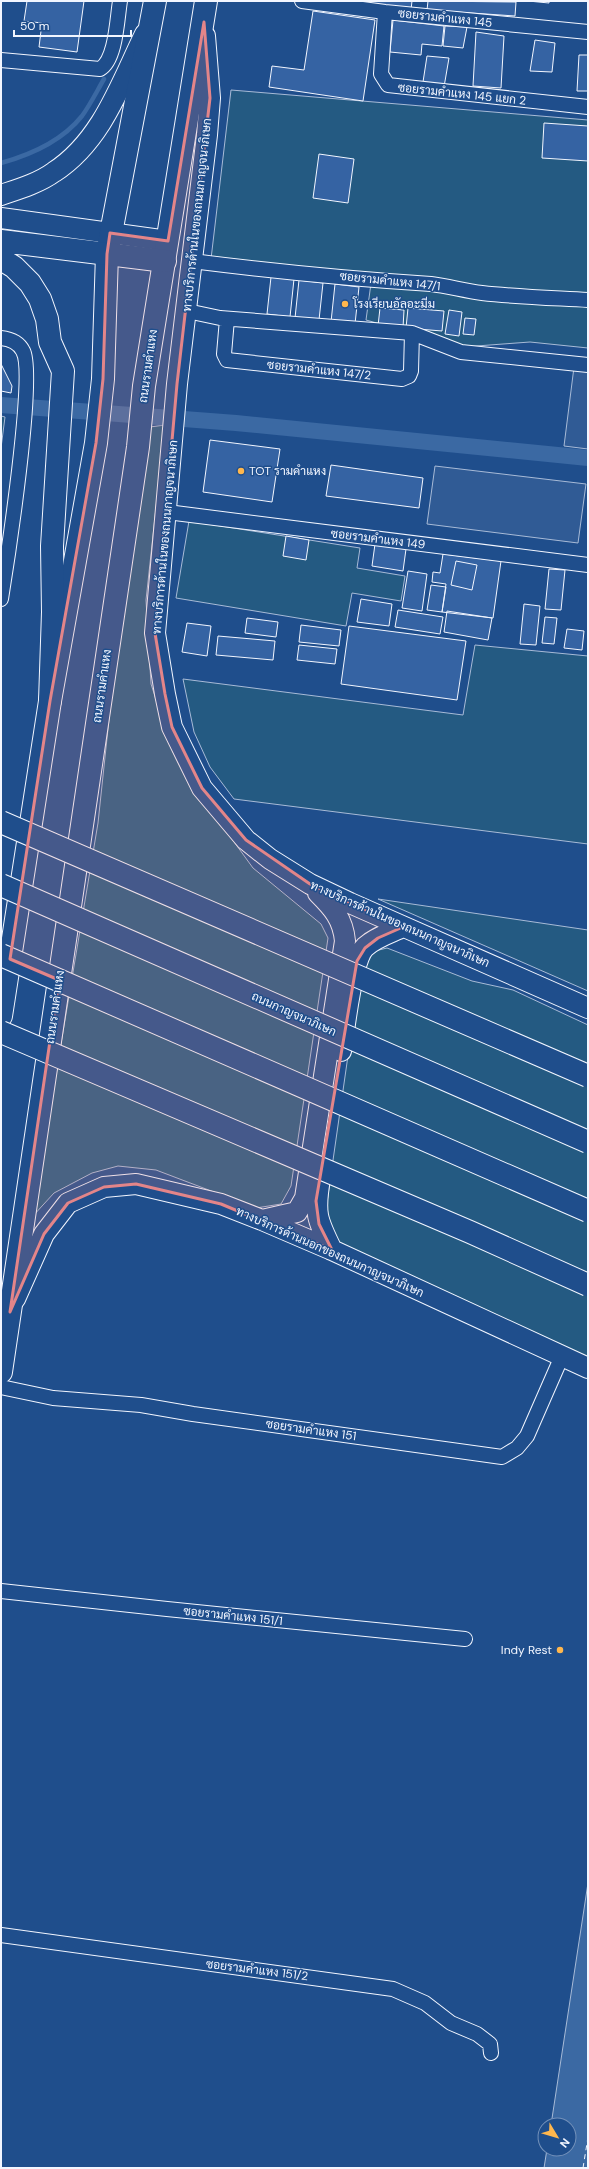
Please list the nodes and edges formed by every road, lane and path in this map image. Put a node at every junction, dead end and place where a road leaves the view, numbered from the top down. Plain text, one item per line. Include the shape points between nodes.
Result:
1 (120, 1) edge
2 (206, 1) edge
3 (302, 1) edge
4 (154, 10) edge
5 (385, 12) junction
6 (204, 22) junction
7 (588, 32) edge
8 (1, 60) edge
9 (588, 107) edge
10 (1, 195) edge
11 (1, 218) edge
12 (110, 233) junction
13 (1, 240) edge
14 (167, 251) junction
15 (107, 254) junction
16 (1, 259) edge
17 (192, 261) junction
18 (588, 300) edge
19 (187, 310) junction
20 (227, 318) junction
21 (412, 333) junction
22 (1, 338) edge
23 (588, 365) edge
24 (167, 512) junction
25 (588, 565) edge
26 (3, 574) edge
27 (1, 598) edge
28 (50, 701) junction
29 (1, 822) edge
30 (310, 884) junction
31 (1, 885) edge
32 (403, 927) junction
33 (5, 944) edge
34 (588, 1008) edge
35 (1, 1016) edge
36 (1, 1032) edge
37 (588, 1076) edge
38 (588, 1142) edge
39 (588, 1211) edge
40 (262, 1220) junction
41 (332, 1250) junction
42 (588, 1285) edge
43 (10, 1312) junction
44 (562, 1356) junction
45 (588, 1368) edge
46 (1, 1372) edge
47 (1, 1387) edge
48 (1, 1591) edge
49 (465, 1638) dead end
50 (1, 1935) edge
51 (491, 2053) dead end

1 - 8 street via 111,56 107,65 100,68
2 - 6 main road, ถนนรามคำแหง
3 - 5 street, ซอยรามคำแหง 145
4 - 10 main road via 100,126 81,151 54,173
4 - 12 main road
5 - 7 street, ซอยรามคำแหง 145
5 - 9 street, ซอยรามคำแหง 145 แยก 2 via 381,74 388,85
6 - 14 main road, ถนนรามคำแหง
6 - 17 main road, ทางบริการด้านในของถนนกาญจนาภิเษก via 210,98
11 - 12 main road
12 - 14 main road
12 - 15 main road
13 - 15 main road
14 - 15 main road
14 - 43 main road, ถนนรามคำแหง via 144,386 138,447
15 - 28 main road via 103,379 96,442
16 - 28 main road via 14,267 30,283 40,299 47,319 50,342 62,371 52,546
17 - 18 street, ซอยรามคำแหง 147/1 via 244,268 338,275 378,282 433,284 481,293
17 - 19 main road, ทางบริการด้านในของถนนกาญจนาภิเษก
19 - 20 street
19 - 24 main road, ทางบริการด้านในของถนนกาญจนาภิเษก
20 - 21 street
20 - 21 street, ซอยรามคำแหง 147/2 via 224,354 227,360 402,380 409,376 411,371
21 - 23 street via 461,352
22 - 26 street via 11,339 23,351 28,368 22,435
24 - 25 street, ซอยรามคำแหง 149
24 - 30 main road, ทางบริการด้านในของถนนกาญจนาภิเษก via 155,633 172,727 202,788 246,840 270,859
26 - 27 street
28 - 33 main road
29 - 37 main road, bridge
30 - 32 main road, ทางบริการด้านในของถนนกาญจนาภิเษก
30 - 40 main road via 335,910 344,927 345,941 304,1198 297,1212
31 - 38 main road, ถนนกาญจนาภิเษก, bridge
32 - 34 main road, ทางบริการด้านในของถนนกาญจนาภิเษก
32 - 41 main road via 378,938 365,948 357,961 316,1201 319,1224
33 - 35 main road
33 - 39 main road, bridge
36 - 42 main road, bridge
40 - 41 main road, ทางบริการด้านนอกของถนนกาญจนาภิเษก
40 - 43 main road, ทางบริการด้านนอกของถนนกาญจนาภิเษก via 221,1204 136,1184 104,1187 68,1203 44,1234
41 - 44 main road, ทางบริการด้านนอกของถนนกาญจนาภิเษก
43 - 46 main road, ถนนรามคำแหง
44 - 45 main road, ทางบริการด้านนอกของถนนกาญจนาภิเษก
44 - 47 street, ซอยรามคำแหง 151 via 527,1436 517,1448 502,1457 141,1405 53,1398
48 - 49 street, ซอยรามคำแหง 151/1
50 - 51 street, ซอยรามคำแหง 151/2 via 393,1989 425,2003 451,2023 477,2034 488,2042

